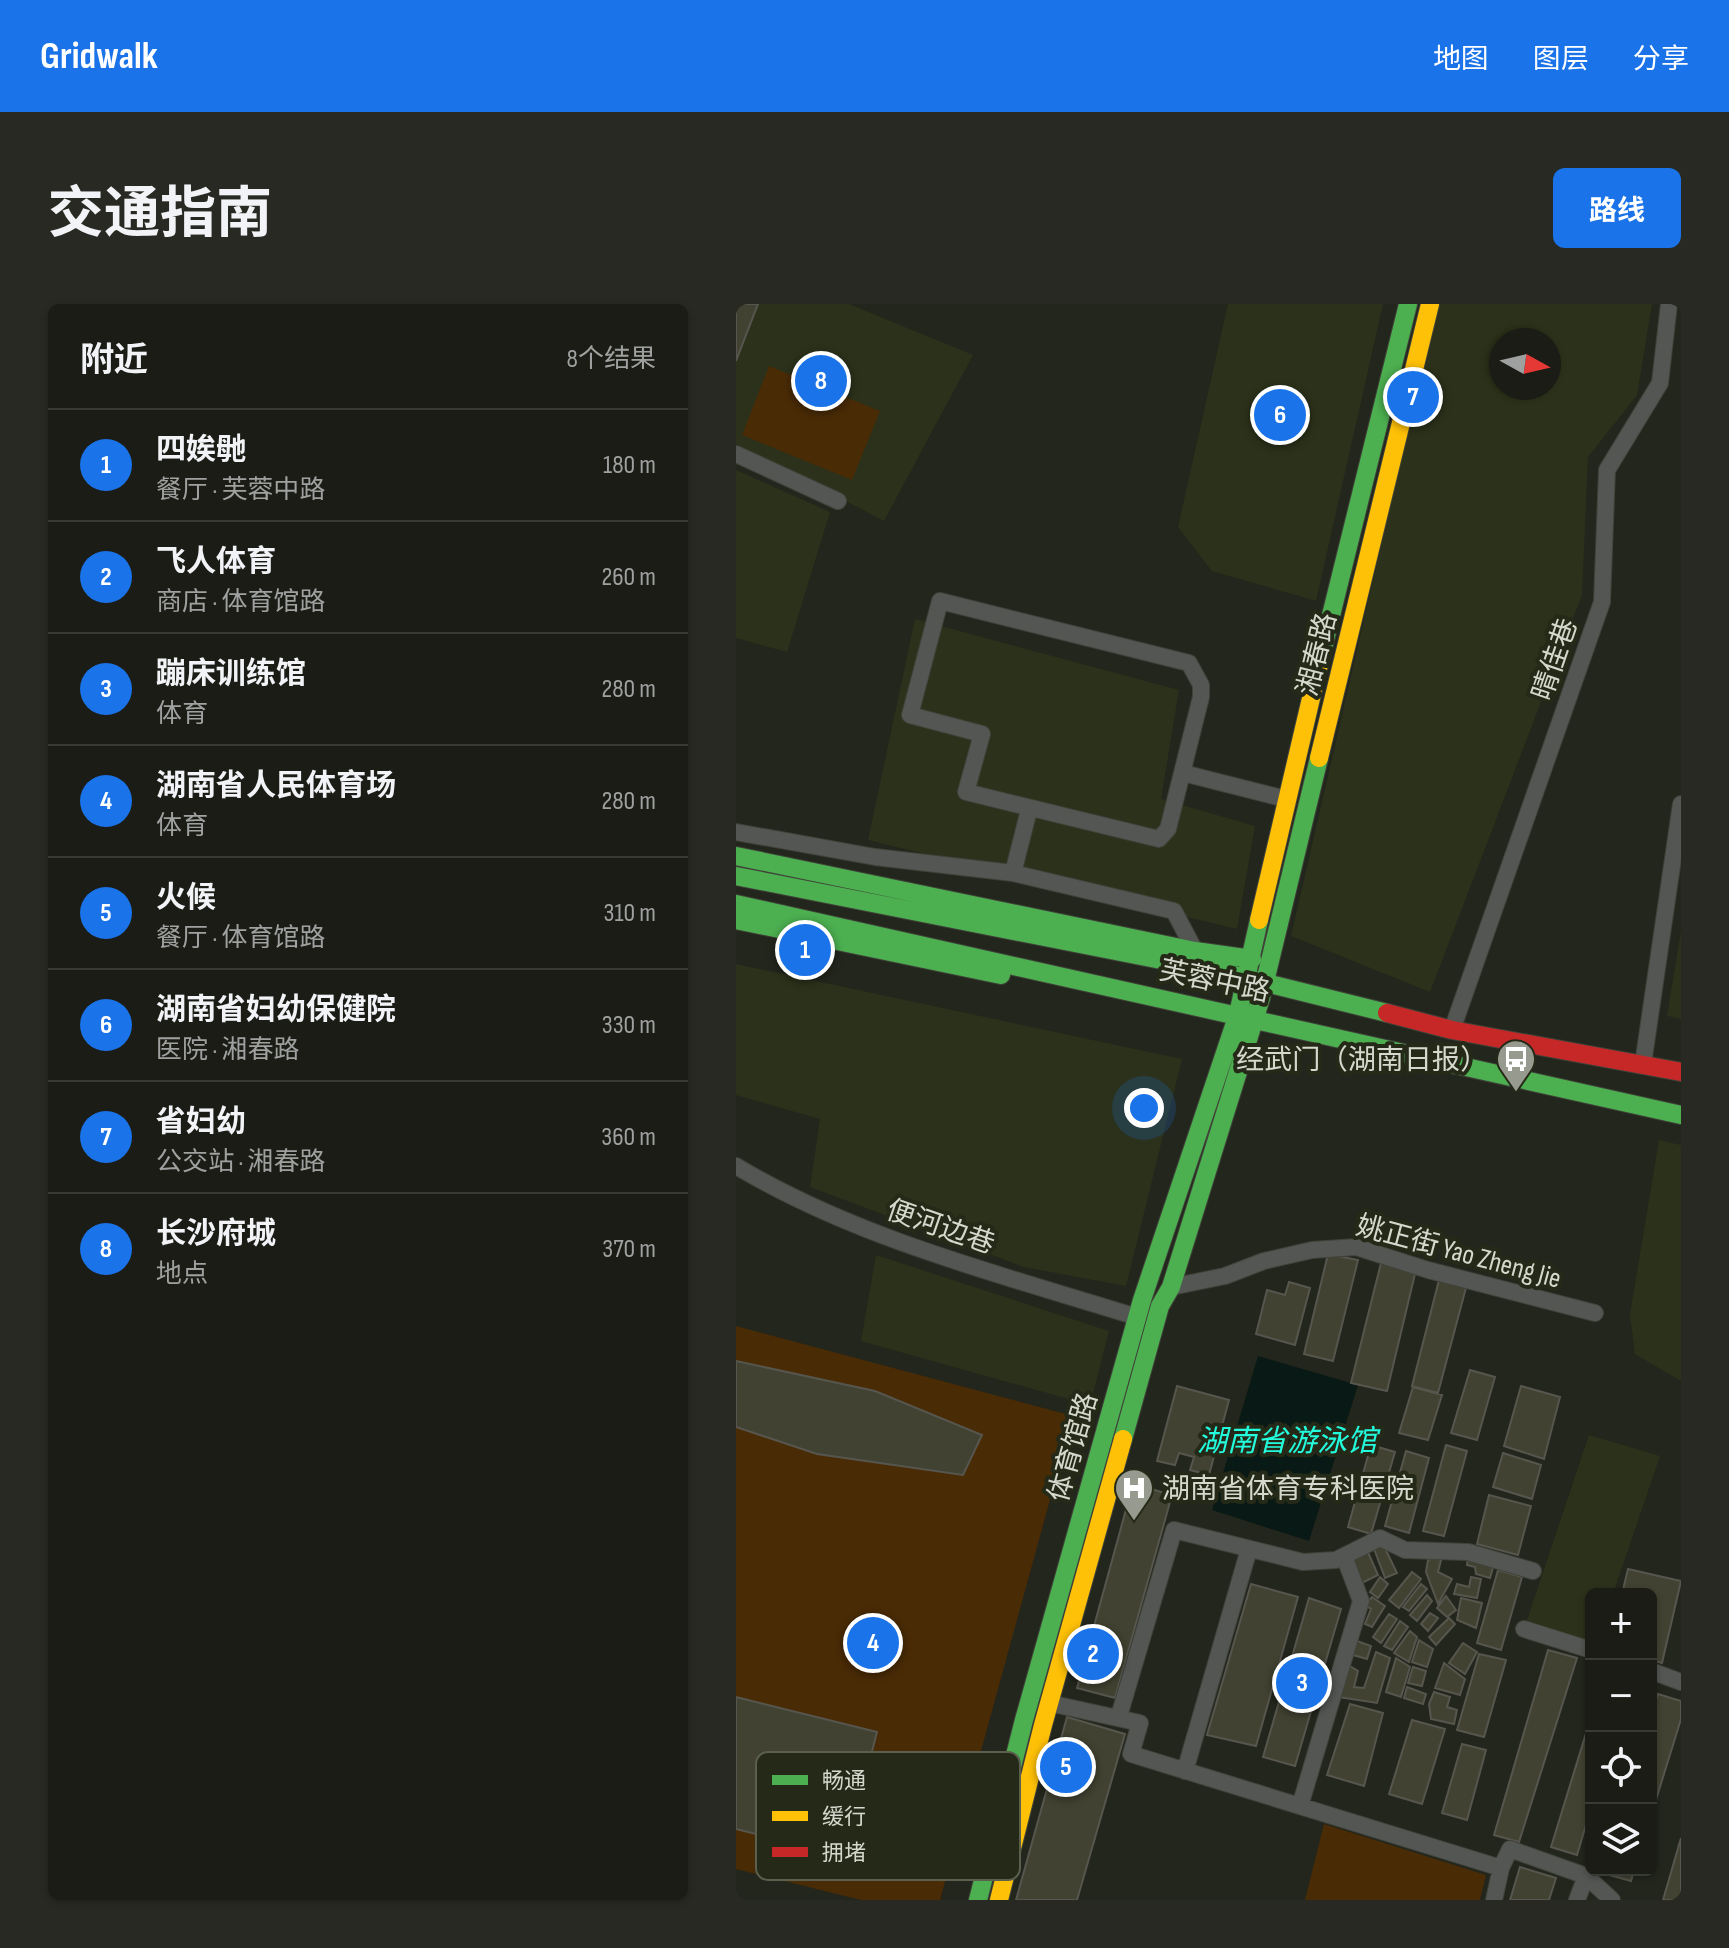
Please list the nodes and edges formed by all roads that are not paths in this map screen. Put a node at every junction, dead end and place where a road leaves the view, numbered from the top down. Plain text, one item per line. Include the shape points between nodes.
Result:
1 (1408, 304) edge
2 (1430, 304) edge
3 (1669, 304) edge
4 (736, 454) edge
5 (838, 501) dead end
6 (1183, 773) junction
7 (1286, 799) junction
8 (1681, 804) edge
9 (1029, 810) junction
10 (736, 832) edge
11 (736, 856) edge
12 (1013, 873) junction
13 (736, 876) edge
14 (736, 904) edge
15 (736, 920) edge
16 (1195, 951) junction
17 (1222, 972) junction
18 (1254, 973) junction
19 (1243, 1018) junction
20 (1452, 1030) junction
21 (1643, 1064) junction
22 (1681, 1072) edge
23 (1681, 1115) edge
24 (736, 1166) edge
25 (1171, 1287) junction
26 (1595, 1313) dead end
27 (1137, 1317) junction
28 (1249, 1549) junction
29 (1344, 1556) junction
30 (1533, 1571) dead end
31 (1524, 1629) dead end
32 (1585, 1648) edge
33 (1657, 1673) edge
34 (1681, 1682) edge
35 (1049, 1703) junction
36 (1119, 1716) junction
37 (1016, 1752) edge
38 (1185, 1771) junction
39 (1300, 1806) junction
40 (1020, 1817) edge
41 (1501, 1868) junction
42 (1585, 1876) edge
43 (1586, 1876) joint
44 (983, 1880) edge
45 (1004, 1880) edge
46 (978, 1900) edge
47 (999, 1900) edge
48 (1494, 1900) edge
49 (1577, 1900) edge
50 (1612, 1900) edge

1 - 7 street, 湘春路
2 - 18 street, 湘春路
3 - 20 street, 晴佳巷 via 1660,383 1607,470 1602,602
4 - 5 street
6 - 7 street
6 - 9 street via 1168,829 1159,839
6 - 9 street via 1201,697 1189,663 940,601 910,715 982,734 966,792
7 - 18 street, 湘春路
8 - 21 street
9 - 12 street
10 - 12 street via 875,857
11 - 16 street
12 - 16 street via 1174,911
13 - 17 street, 芙蓉中路
14 - 19 street, 芙蓉中路
15 - 19 street, 芙蓉中路
16 - 17 street
16 - 18 street
17 - 18 street, 芙蓉中路
18 - 19 street, 湘春路
18 - 20 street, 芙蓉中路
19 - 23 street, 芙蓉中路
19 - 25 street, 体育馆路
19 - 27 street, 体育馆路
20 - 21 street, 芙蓉中路
21 - 22 street, 芙蓉中路
24 - 27 street, 便河边巷 via 888,1237
25 - 26 street, 姚正街 Yao Zheng Jie via 1312,1250 1356,1247
25 - 35 street, 体育馆路 via 1160,1306
27 - 37 street, 体育馆路
28 - 29 street via 1303,1562
28 - 36 street via 1174,1530
28 - 38 street
29 - 30 street via 1380,1538 1405,1550 1468,1552
29 - 39 street via 1361,1601
31 - 32 street
33 - 34 street
35 - 36 street
35 - 40 street, 体育馆路
36 - 38 street via 1140,1723 1131,1754
38 - 39 street
39 - 41 street
41 - 42 street via 1510,1849
41 - 48 street
43 - 49 street
43 - 50 street
44 - 46 street, 体育馆路
45 - 47 street, 体育馆路

